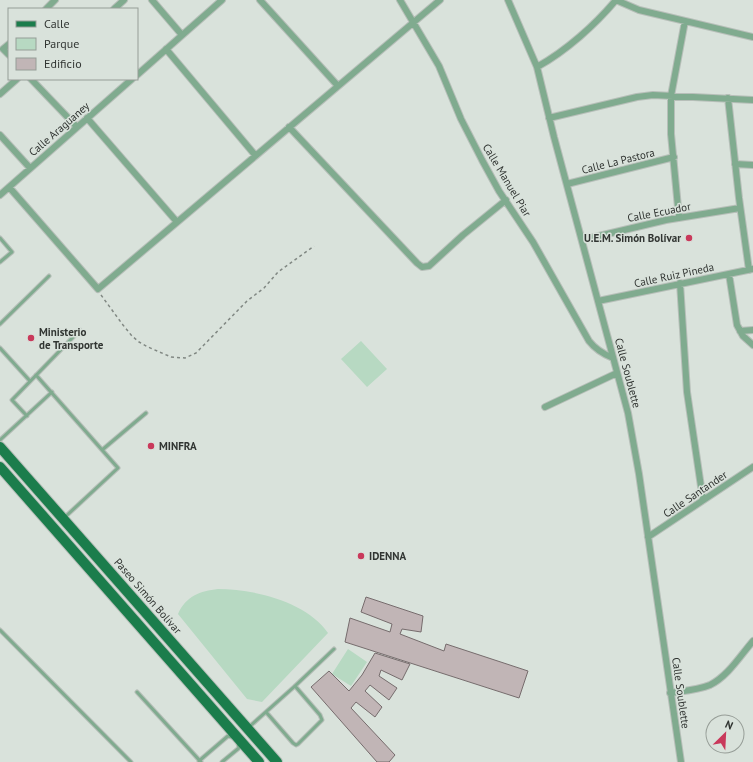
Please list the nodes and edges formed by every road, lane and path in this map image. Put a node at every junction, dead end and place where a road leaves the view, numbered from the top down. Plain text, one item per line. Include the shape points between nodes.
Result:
1 (55, 0) edge
2 (124, 0) edge
3 (152, 0) edge
4 (222, 0) edge
5 (260, 0) edge
6 (400, 0) edge
7 (440, 0) edge
8 (508, 0) edge
9 (616, 0) edge
10 (47, 8) edge
11 (115, 8) edge
12 (684, 21) junction
13 (414, 22) junction
14 (182, 35) junction
15 (753, 37) edge
16 (8, 45) edge
17 (166, 49) junction
18 (8, 54) edge
19 (537, 66) junction
20 (138, 74) edge
21 (15, 80) edge
22 (34, 80) edge
23 (130, 80) edge
24 (338, 86) junction
25 (0, 94) edge
26 (671, 96) junction
27 (728, 98) junction
28 (753, 100) edge
29 (87, 118) junction
30 (549, 118) junction
31 (77, 127) junction
32 (289, 127) junction
33 (0, 135) edge
34 (255, 155) junction
35 (674, 157) junction
36 (735, 164) junction
37 (753, 165) edge
38 (30, 168) junction
39 (567, 184) junction
40 (9, 187) junction
41 (0, 195) edge
42 (506, 200) junction
43 (740, 208) junction
44 (679, 218) junction
45 (177, 222) junction
46 (0, 238) edge
47 (582, 240) junction
48 (314, 246) dead end
49 (0, 262) edge
50 (751, 270) edge
51 (729, 274) junction
52 (49, 276) dead end
53 (680, 283) junction
54 (98, 289) junction
55 (598, 301) junction
56 (0, 324) edge
57 (80, 330) dead end
58 (753, 330) edge
59 (740, 331) junction
60 (753, 345) edge
61 (0, 348) edge
62 (613, 358) junction
63 (617, 373) junction
64 (36, 375) junction
65 (30, 381) junction
66 (52, 392) junction
67 (545, 407) dead end
68 (146, 413) dead end
69 (26, 416) junction
70 (0, 440) edge
71 (0, 447) edge
72 (102, 450) junction
73 (0, 467) edge
74 (753, 467) edge
75 (703, 500) junction
76 (63, 519) junction
77 (648, 537) junction
78 (0, 631) edge
79 (753, 641) edge
80 (334, 649) dead end
81 (295, 686) junction
82 (137, 692) dead end
83 (670, 693) junction
84 (266, 712) junction
85 (247, 728) junction
86 (237, 737) junction
87 (131, 762) edge
88 (200, 762) edge
89 (222, 762) edge
90 (259, 762) edge
91 (277, 762) edge
92 (681, 762) edge

1 - 10 street
2 - 11 street
3 - 14 street
4 - 14 street
5 - 24 street
6 - 13 street, Calle Manuel Piar
7 - 13 street
8 - 19 street, Calle Soublette
9 - 12 street via 638,10
9 - 19 street via 559,53
12 - 15 street
12 - 26 street
13 - 24 street
13 - 42 street, Calle Manuel Piar via 439,66 461,119 482,160
14 - 17 street
16 - 18 street via 3,49
17 - 20 street
17 - 34 street
19 - 30 street, Calle Soublette
21 - 25 street
22 - 31 street
23 - 29 street, Calle Araguaney
24 - 32 street
26 - 27 street
26 - 30 street via 637,97
26 - 35 street
27 - 28 street
27 - 36 street
29 - 31 street, Calle Araguaney
29 - 45 street
30 - 39 street, Calle Soublette
31 - 38 street, Calle Araguaney
32 - 34 street
32 - 42 street via 422,267 434,262 463,234
33 - 38 street
34 - 45 street
35 - 39 street, Calle La Pastora
35 - 44 street
36 - 37 street
36 - 43 street
38 - 40 street, Calle Araguaney
39 - 47 street, Calle Soublette
40 - 41 street, Calle Araguaney
40 - 54 street
42 - 62 street, Calle Manuel Piar via 589,341 599,351
43 - 44 street, Calle Ecuador
43 - 50 street
44 - 47 street, Calle Ecuador
45 - 54 street
46 - 49 lane via 12,252
47 - 55 street, Calle Soublette
48 - 54 path via 278,272 196,353 184,358 171,357 139,342 123,325
50 - 51 street, Calle Ruiz Pineda
51 - 53 street, Calle Ruiz Pineda
51 - 59 street
52 - 56 lane
53 - 55 street, Calle Ruiz Pineda
53 - 75 street via 687,392
55 - 62 street, Calle Soublette
57 - 64 lane
58 - 59 street
59 - 60 street
61 - 65 lane
62 - 63 street, Calle Soublette
63 - 67 street
63 - 77 street, Calle Soublette via 628,413
64 - 65 lane
64 - 66 lane
65 - 69 lane via 12,400
66 - 69 lane
66 - 72 lane
68 - 72 lane
69 - 70 lane
71 - 76 main road, Paseo Simón Bolívar
72 - 76 lane via 118,468
73 - 86 main road
74 - 75 street, Calle Santander
75 - 77 street, Calle Santander
76 - 85 main road, Paseo Simón Bolívar
77 - 83 street, Calle Soublette
78 - 87 lane
79 - 83 street via 724,675 710,684
80 - 81 lane
81 - 84 lane
81 - 84 lane via 322,720 298,744 293,743
82 - 88 lane
83 - 92 street, Calle Soublette
84 - 85 lane
85 - 86 main road
85 - 91 main road, Paseo Simón Bolívar
86 - 88 lane via 228,736
86 - 89 lane via 239,748
86 - 90 main road

